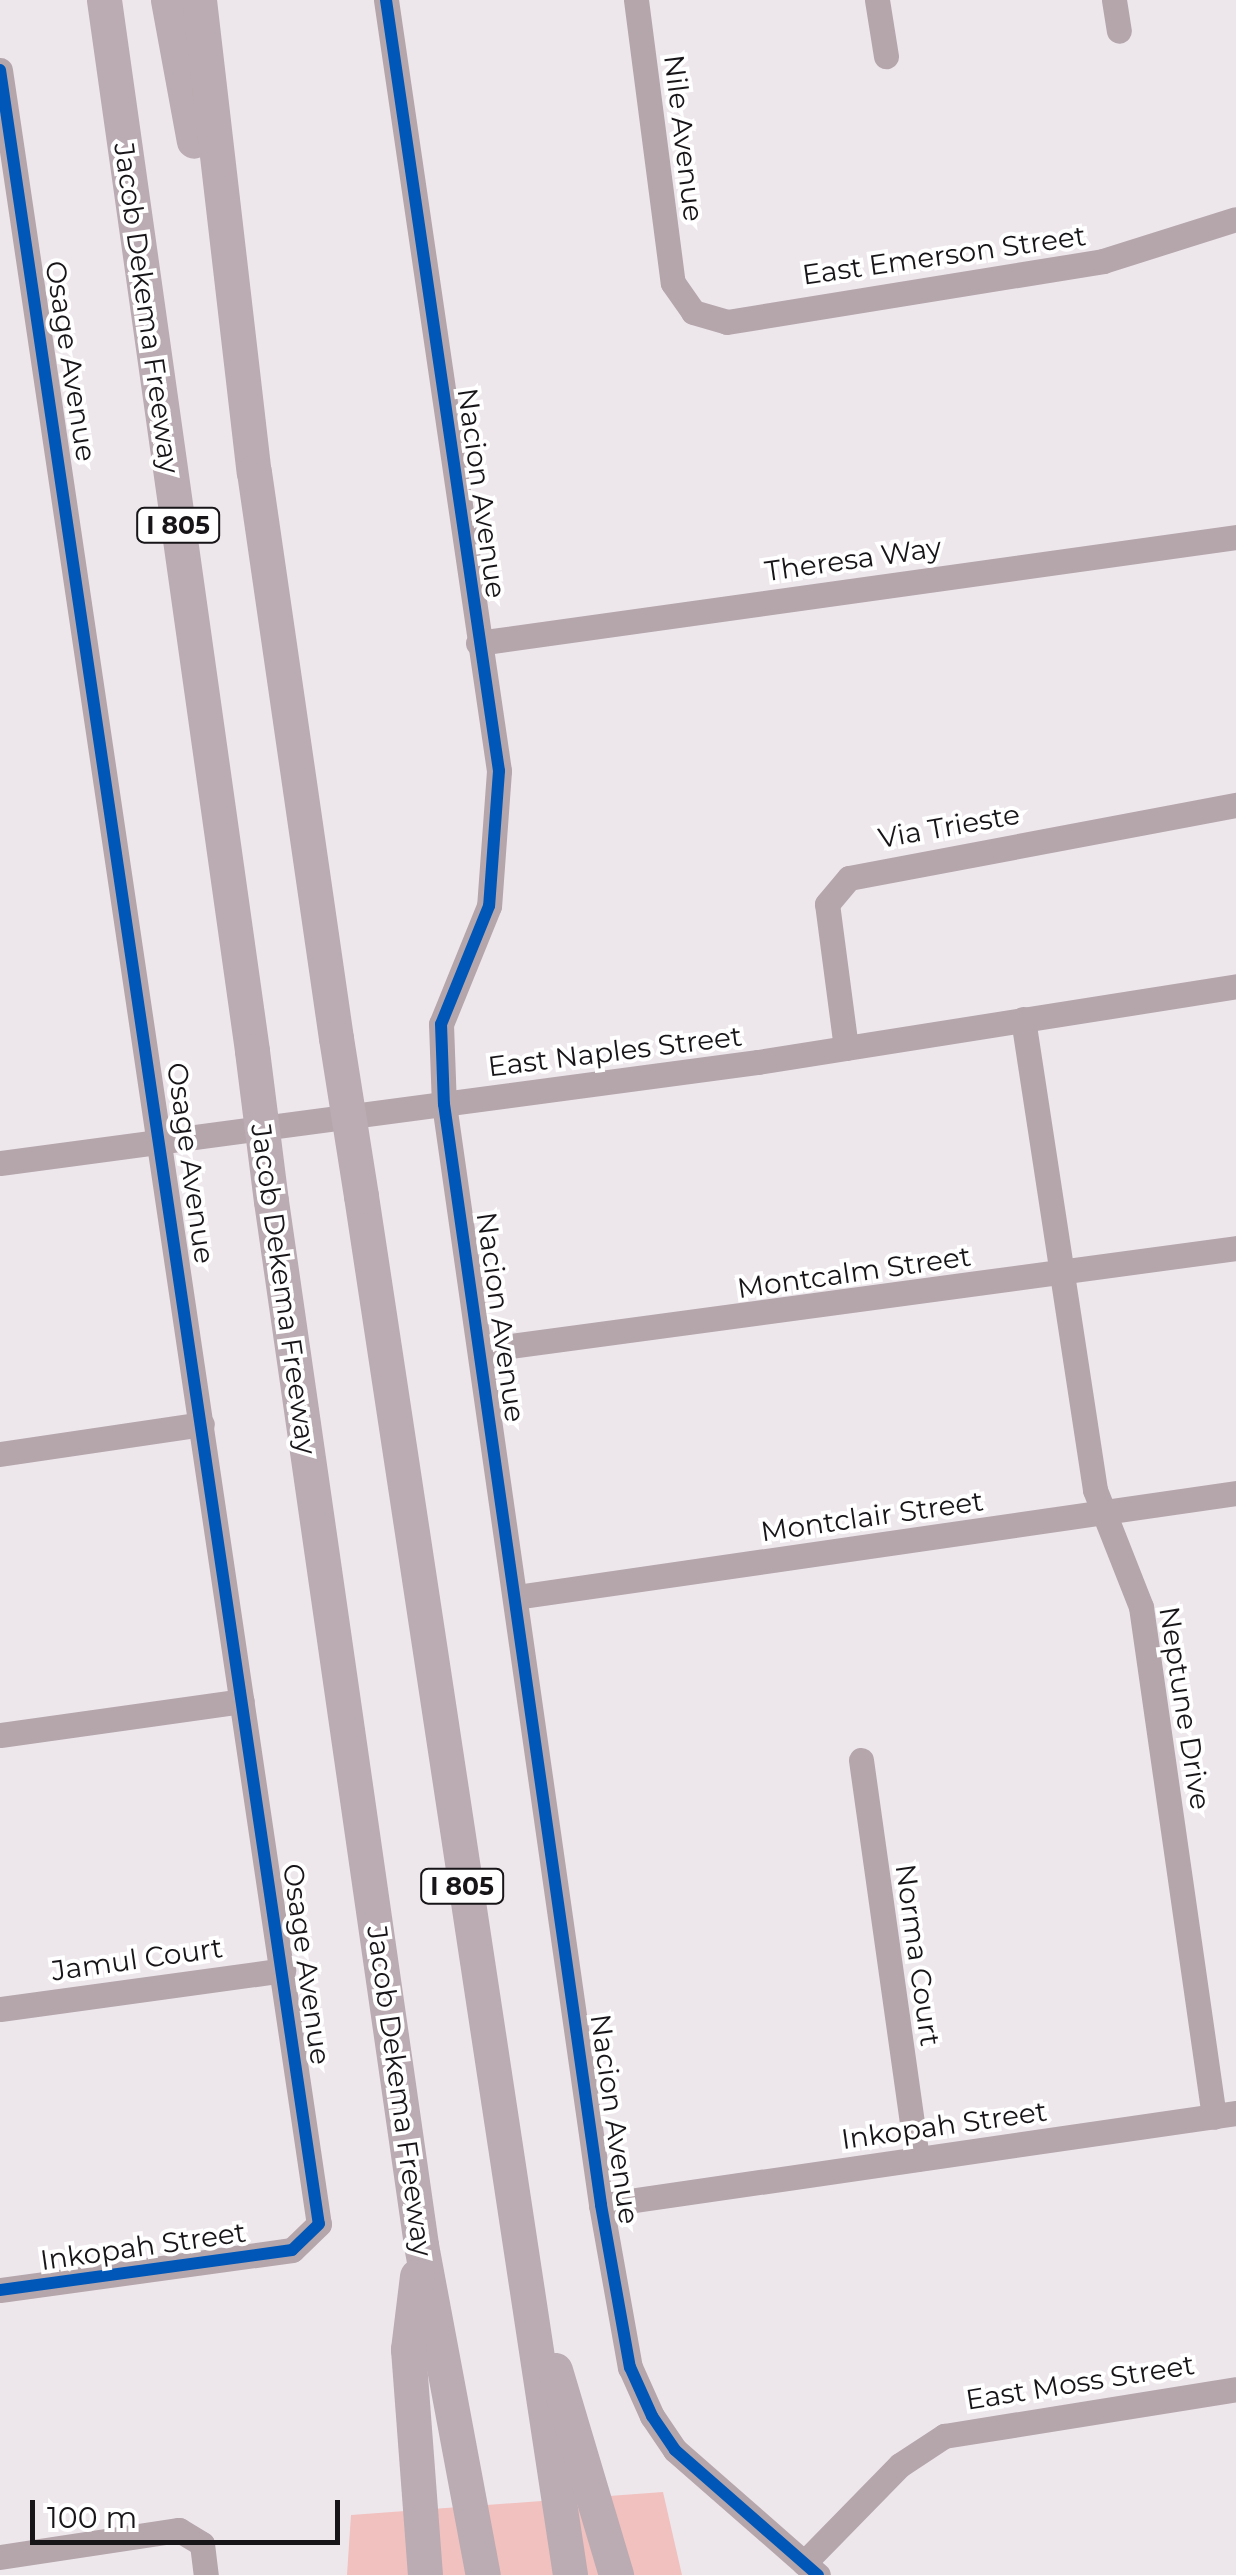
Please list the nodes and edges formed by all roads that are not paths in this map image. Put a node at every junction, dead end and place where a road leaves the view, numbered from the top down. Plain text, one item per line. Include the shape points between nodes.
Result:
1 (104, 0) edge
2 (124, 0) edge
3 (168, 0) edge
4 (199, 0) edge
5 (386, 0) edge
6 (636, 0) edge
7 (877, 0) edge
8 (1114, 0) edge
9 (1119, 31) dead end
10 (886, 56) dead end
11 (0, 70) edge
12 (1236, 219) edge
13 (673, 283) joint
14 (254, 472) junction
15 (1236, 537) edge
16 (478, 642) junction
17 (1236, 805) edge
18 (1236, 986) edge
19 (1022, 1019) junction
20 (846, 1048) junction
21 (252, 1051) junction
22 (444, 1104) junction
23 (162, 1142) junction
24 (0, 1163) edge
25 (1236, 1248) edge
26 (1061, 1273) junction
27 (480, 1350) junction
28 (202, 1424) junction
29 (0, 1454) edge
30 (1236, 1493) edge
31 (1102, 1513) junction
32 (516, 1598) junction
33 (242, 1701) junction
34 (0, 1735) edge
35 (861, 1760) dead end
36 (283, 1970) junction
37 (0, 2009) edge
38 (1225, 2115) edge
39 (916, 2159) junction
40 (601, 2205) junction
41 (511, 2218) junction
42 (422, 2245) junction
43 (292, 2250) joint
44 (0, 2290) edge
45 (1236, 2389) edge
46 (0, 2557) edge
47 (811, 2569) edge
48 (206, 2575) edge
49 (425, 2575) edge
50 (483, 2575) edge
51 (570, 2575) edge
52 (616, 2575) edge

1 - 21 highway, Jacob Dekema Freeway / I 805
2 - 21 highway
3 - 14 highway
4 - 14 highway, I 805
5 - 16 street, Nacion Avenue
6 - 13 street, Nile Avenue
7 - 10 street
8 - 9 street
11 - 23 street, Osage Avenue
12 - 13 street, East Emerson Street via 1128,257 727,322 692,312
14 - 41 highway, I 805, bridge
15 - 16 street, Theresa Way
16 - 22 street, Nacion Avenue via 500,846 489,906 440,1024
17 - 20 street, Via Trieste via 849,878 827,904
18 - 19 street, East Naples Street
19 - 20 street, East Naples Street
19 - 26 street, Neptune Drive
20 - 22 street, East Naples Street
21 - 42 highway, Jacob Dekema Freeway / I 805, bridge
22 - 23 street, East Naples Street
22 - 27 street, Nacion Avenue
23 - 24 street, East Naples Street
23 - 28 street, Osage Avenue
25 - 26 street, Montcalm Street
26 - 27 street, Montcalm Street
26 - 31 street, Neptune Drive
27 - 32 street, Nacion Avenue
28 - 29 street
28 - 33 street, Osage Avenue
30 - 31 street, Montclair Street
31 - 32 street, Montclair Street
31 - 38 street, Neptune Drive via 1141,1606
32 - 40 street, Nacion Avenue
33 - 34 street
33 - 36 street, Osage Avenue
35 - 39 street, Norma Court
36 - 37 street, Jamul Court
36 - 43 street, Osage Avenue via 319,2224
38 - 39 street, Inkopah Street
39 - 40 street, Inkopah Street
40 - 47 street, Nacion Avenue via 630,2366 652,2416 676,2450
41 - 51 highway, I 805
41 - 52 highway
42 - 49 highway via 408,2349
42 - 50 highway, Jacob Dekema Freeway / I 805
43 - 44 street, Inkopah Street
45 - 47 street, East Moss Street via 944,2436 900,2465
46 - 48 street via 180,2530 202,2544

